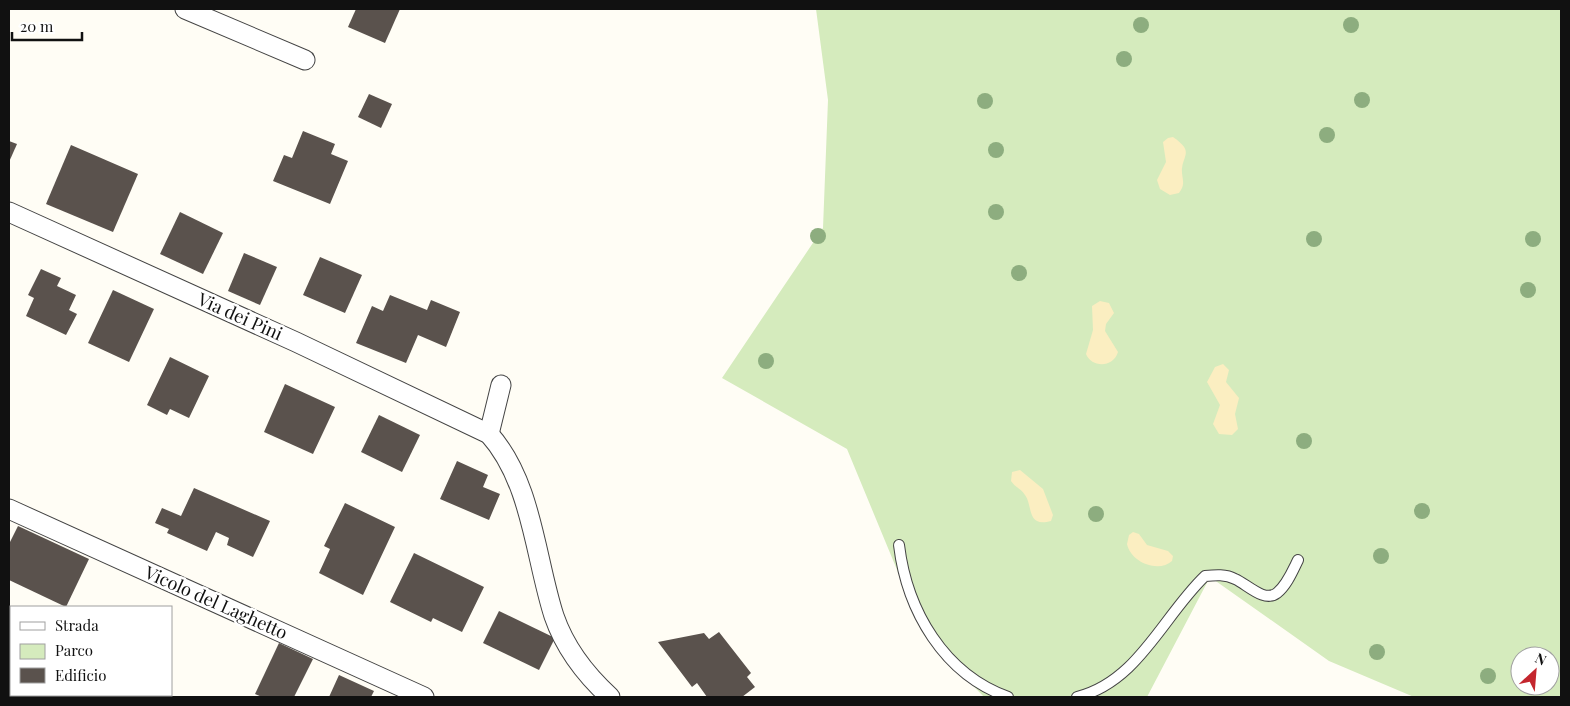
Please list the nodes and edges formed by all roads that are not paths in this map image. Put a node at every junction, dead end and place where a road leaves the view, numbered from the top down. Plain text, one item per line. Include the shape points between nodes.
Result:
1 (185, 9) edge
2 (305, 60) dead end
3 (9, 212) edge
4 (501, 385) dead end
5 (494, 440) junction
6 (9, 509) edge
7 (899, 545) dead end
8 (1298, 560) dead end
9 (424, 697) edge
10 (610, 697) edge
11 (1008, 697) edge
12 (1077, 697) edge

1 - 2 street
3 - 5 street, Via dei Pini via 296,342 470,425
4 - 5 street
5 - 10 street via 517,481 559,627 576,659
6 - 9 street, Vicolo del Laghetto
7 - 11 lane via 908,586 934,641 976,681
8 - 12 lane via 1284,584 1272,595 1262,595 1225,575 1205,576 1130,666 1100,689

